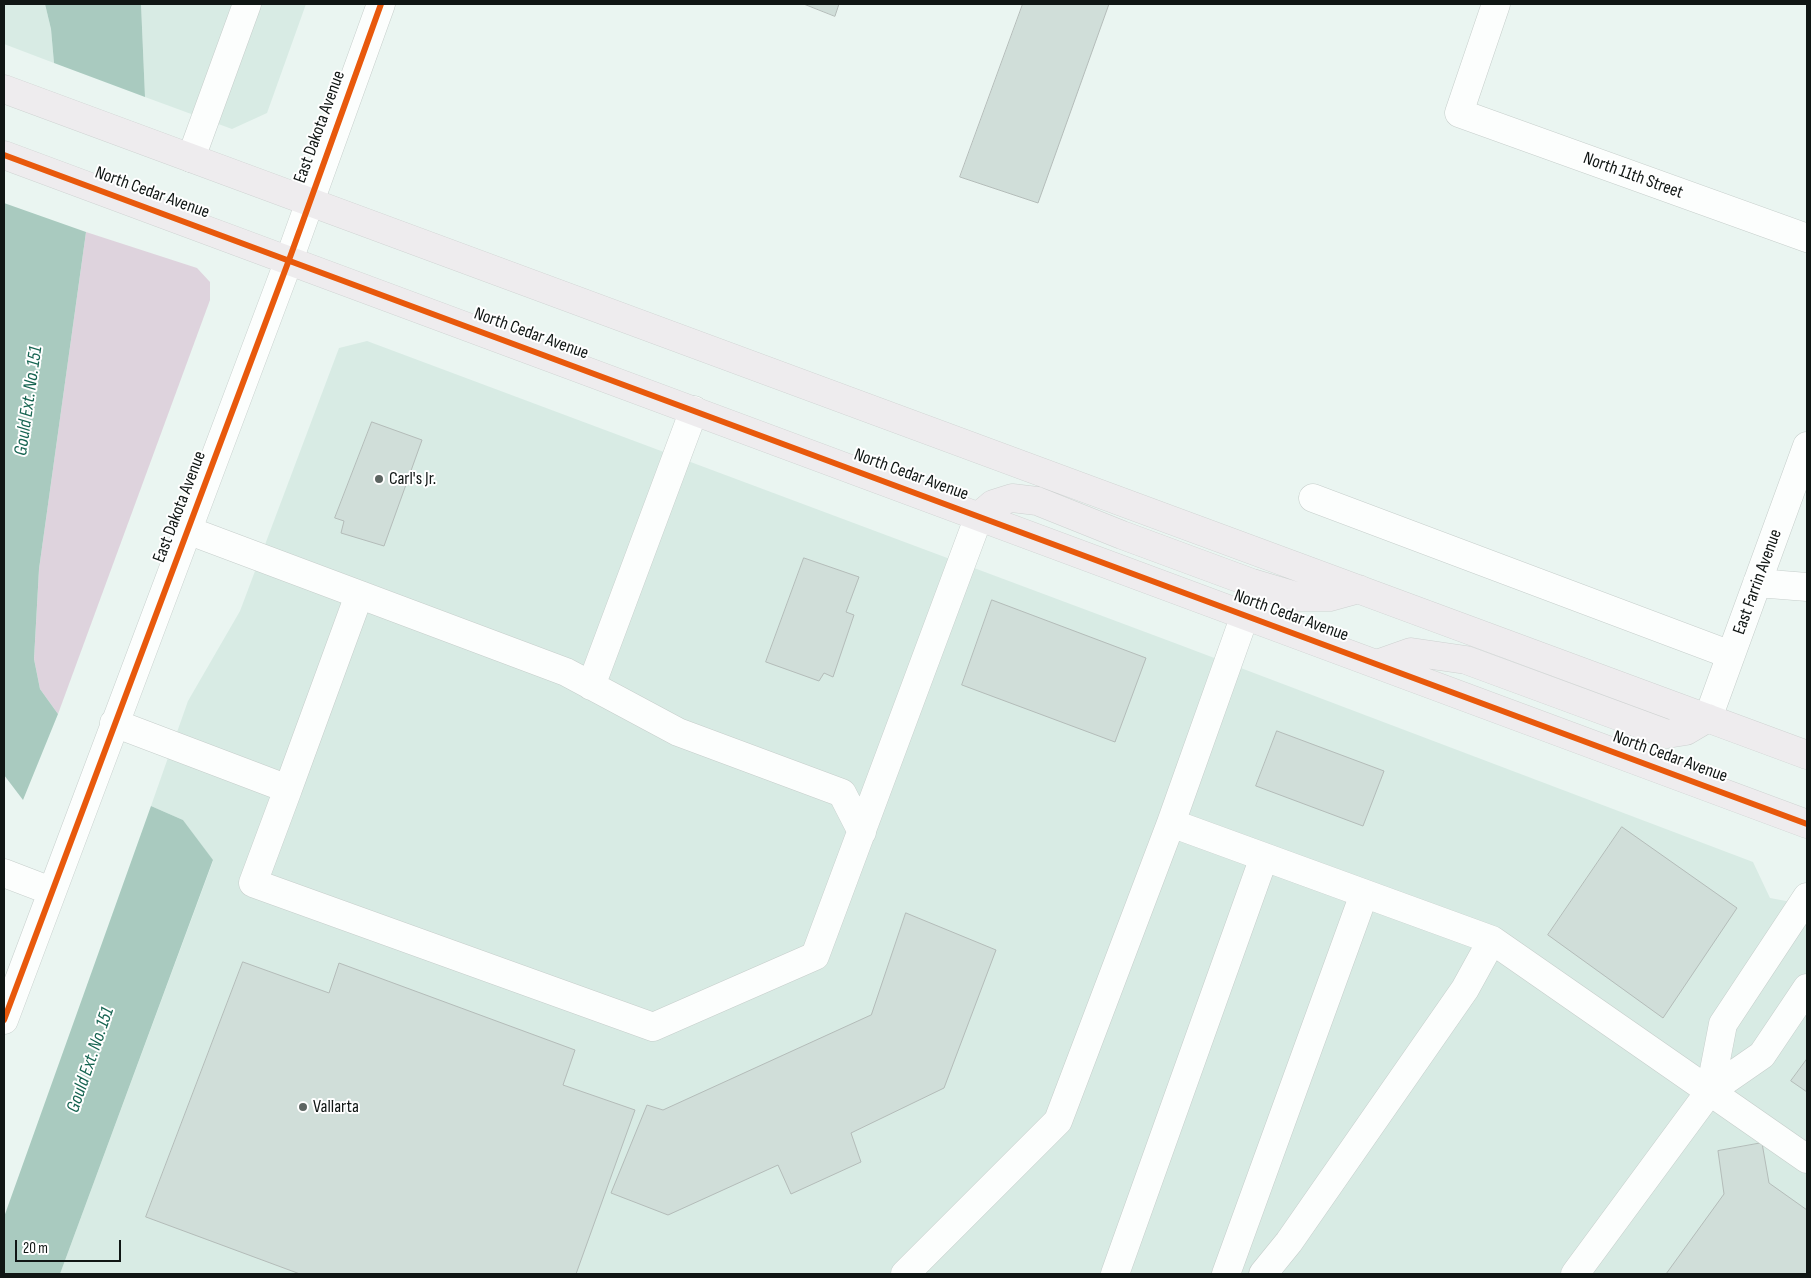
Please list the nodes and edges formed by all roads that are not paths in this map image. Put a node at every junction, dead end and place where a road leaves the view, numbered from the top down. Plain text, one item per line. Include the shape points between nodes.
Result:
1 (247, 4) edge
2 (381, 4) edge
3 (1496, 4) edge
4 (4, 89) edge
5 (4, 155) edge
6 (191, 158) junction
7 (309, 202) junction
8 (1807, 238) edge
9 (289, 260) junction
10 (694, 410) junction
11 (1807, 446) edge
12 (1313, 498) dead end
13 (979, 516) junction
14 (187, 530) junction
15 (1757, 583) junction
16 (1807, 587) edge
17 (1359, 589) junction
18 (359, 595) junction
19 (1245, 615) junction
20 (1731, 655) junction
21 (1377, 664) junction
22 (591, 686) junction
23 (1708, 718) junction
24 (114, 723) junction
25 (1807, 755) edge
26 (288, 789) junction
27 (1171, 823) junction
28 (1807, 824) edge
29 (862, 832) junction
30 (1264, 858) junction
31 (4, 873) edge
32 (51, 891) junction
33 (1364, 894) junction
34 (1807, 897) edge
35 (1492, 940) junction
36 (1807, 988) edge
37 (4, 1020) edge
38 (1710, 1091) junction
39 (1807, 1159) edge
40 (905, 1274) edge
41 (1115, 1274) edge
42 (1226, 1274) edge
43 (1263, 1274) edge
44 (1575, 1274) edge

1 - 6 street
2 - 7 street, East Dakota Avenue
3 - 8 street, North 11th Street via 1458,113
4 - 6 main road
5 - 9 main road, North Cedar Avenue
6 - 7 main road
7 - 9 street, East Dakota Avenue
7 - 17 main road
9 - 10 main road, North Cedar Avenue
9 - 14 street, East Dakota Avenue
10 - 13 main road, North Cedar Avenue
10 - 22 street
11 - 15 street, East Farrin Avenue
12 - 20 street
13 - 17 main road via 993,504 1012,498 1037,501 1252,584 1300,597 1330,597
13 - 19 main road, North Cedar Avenue
13 - 29 street
14 - 18 street
14 - 24 street, East Dakota Avenue
15 - 16 street
15 - 20 street, East Farrin Avenue
17 - 23 main road
18 - 22 street via 566,672
18 - 26 street
19 - 21 main road, North Cedar Avenue
19 - 27 street
20 - 23 street, East Farrin Avenue
21 - 23 main road via 1411,652 1466,660 1667,734 1686,731
21 - 28 main road, North Cedar Avenue
22 - 29 street via 678,732 842,793
23 - 25 main road
24 - 26 street
24 - 32 street, East Dakota Avenue
26 - 29 street via 253,884 653,1027 816,956
27 - 30 street
27 - 40 street via 1058,1121
30 - 33 street
30 - 41 street
31 - 32 street
32 - 37 street, East Dakota Avenue
33 - 35 street
33 - 42 street
34 - 38 street via 1722,1024
35 - 38 street
35 - 43 street via 1465,989 1289,1242
36 - 38 street via 1762,1055
38 - 39 street
38 - 44 street

